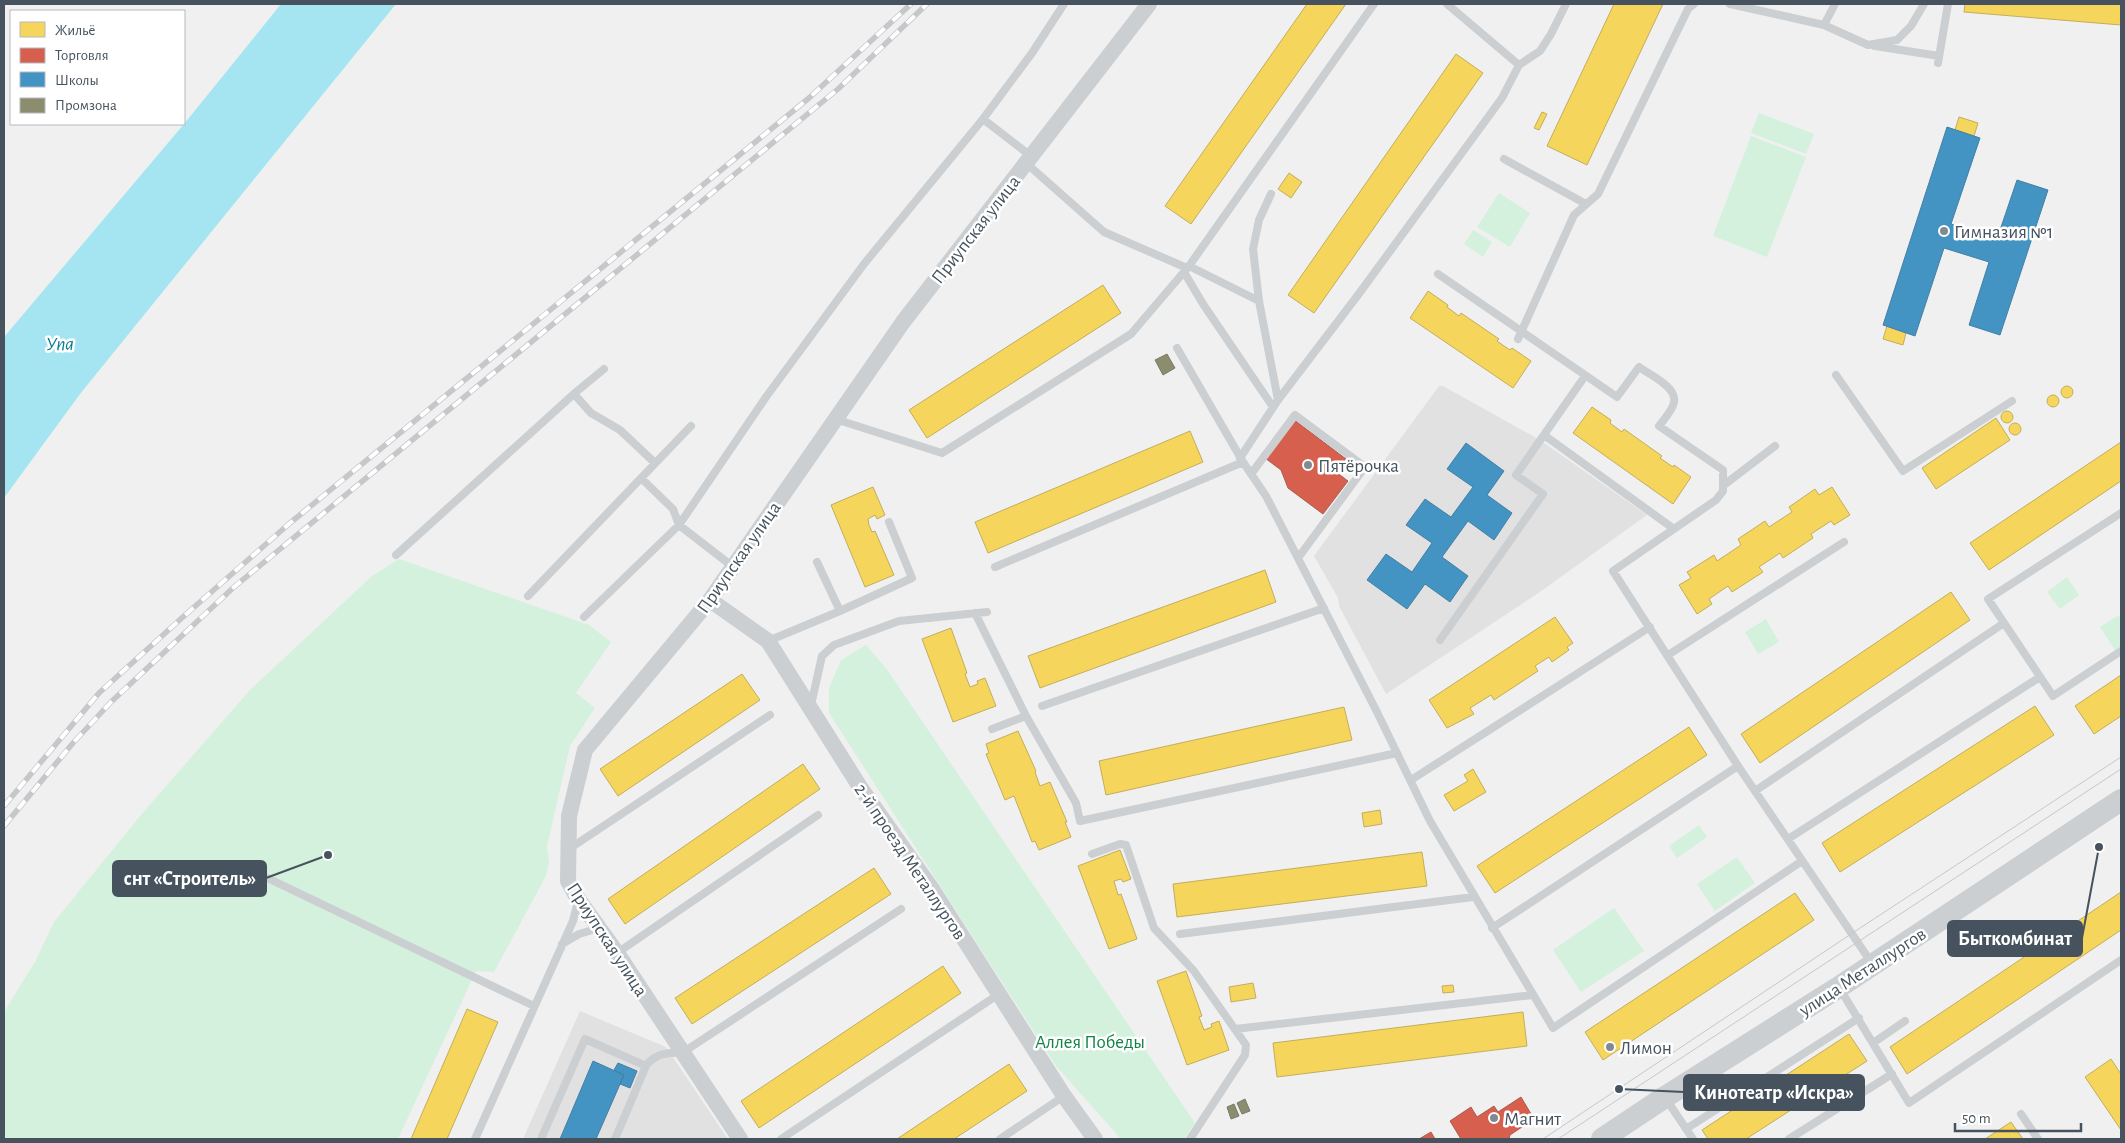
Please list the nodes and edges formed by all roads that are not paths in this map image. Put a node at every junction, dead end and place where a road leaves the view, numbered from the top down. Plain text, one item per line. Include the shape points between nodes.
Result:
1 (1064, 4) edge
2 (1149, 4) edge
3 (1374, 4) edge
4 (1447, 4) edge
5 (1566, 4) edge
6 (1694, 4) edge
7 (1730, 4) edge
8 (1769, 4) edge
9 (1834, 4) edge
10 (1924, 4) edge
11 (1948, 4) edge
12 (1772, 13) junction
13 (1824, 24) junction
14 (1868, 45) junction
15 (1519, 65) junction
16 (983, 119) junction
17 (1504, 159) dead end
18 (1029, 160) junction
19 (1271, 194) dead end
20 (1586, 204) junction
21 (1187, 269) junction
22 (1438, 274) dead end
23 (1259, 301) junction
24 (1519, 335) junction
25 (1177, 348) dead end
26 (604, 369) dead end
27 (1836, 375) dead end
28 (1586, 376) junction
29 (574, 394) junction
30 (2012, 402) dead end
31 (1275, 404) junction
32 (835, 419) junction
33 (690, 426) dead end
34 (1544, 435) junction
35 (1776, 446) dead end
36 (1241, 460) junction
37 (655, 463) junction
38 (1251, 474) junction
39 (641, 478) junction
40 (1724, 485) junction
41 (2121, 513) edge
42 (889, 522) dead end
43 (679, 525) junction
44 (1674, 529) junction
45 (1844, 542) dead end
46 (396, 556) dead end
47 (1298, 558) junction
48 (817, 562) dead end
49 (732, 566) junction
50 (995, 567) dead end
51 (528, 596) dead end
52 (710, 600) junction
53 (1324, 608) junction
54 (840, 611) junction
55 (987, 612) dead end
56 (975, 613) junction
57 (584, 617) dead end
58 (2004, 623) junction
59 (1650, 627) junction
60 (1440, 640) dead end
61 (768, 641) junction
62 (2121, 651) edge
63 (1668, 656) junction
64 (2040, 676) junction
65 (1042, 706) dead end
66 (810, 710) junction
67 (770, 714) dead end
68 (1026, 716) junction
69 (992, 729) dead end
70 (1397, 753) junction
71 (1738, 766) junction
72 (1411, 780) junction
73 (1755, 791) junction
74 (2121, 800) edge
75 (818, 816) dead end
76 (1788, 839) junction
77 (567, 850) junction
78 (1092, 854) dead end
79 (1802, 861) junction
80 (257, 873) dead end
81 (1474, 897) junction
82 (578, 899) junction
83 (902, 909) dead end
84 (599, 928) junction
85 (1492, 928) junction
86 (1180, 934) dead end
87 (562, 944) junction
88 (617, 953) junction
89 (2121, 960) edge
90 (1872, 964) junction
91 (1839, 987) junction
92 (999, 994) junction
93 (1533, 995) junction
94 (534, 1006) junction
95 (1860, 1018) junction
96 (1905, 1021) dead end
97 (1235, 1029) junction
98 (1873, 1043) junction
99 (682, 1053) junction
100 (646, 1066) junction
101 (1892, 1074) junction
102 (1064, 1096) junction
103 (1665, 1097) junction
104 (2021, 1114) dead end
105 (1686, 1129) junction
106 (475, 1139) edge
107 (541, 1139) edge
108 (615, 1139) edge
109 (740, 1139) edge
110 (781, 1139) edge
111 (1000, 1139) edge
112 (1095, 1139) edge
113 (1190, 1139) edge
114 (1602, 1139) edge
115 (1693, 1139) edge
116 (1789, 1139) edge
117 (2038, 1139) edge

1 - 16 lane
2 - 18 street, Приупская улица
3 - 21 lane
4 - 15 lane
5 - 15 lane via 1540,51
6 - 20 lane via 1688,9 1598,194
7 - 12 lane
8 - 12 lane
9 - 13 lane
10 - 14 lane via 1911,26 1897,40
11 - 14 lane via 1939,60
12 - 13 lane
13 - 14 lane
15 - 31 lane via 1502,98
16 - 18 lane
16 - 43 lane via 864,264 766,397
17 - 20 lane
18 - 21 lane via 1104,232
18 - 32 street, Приупская улица via 902,322
19 - 23 lane via 1259,220 1253,249
20 - 24 lane via 1574,215
21 - 23 lane
21 - 31 lane via 1203,304
21 - 32 lane via 1131,334 942,452
22 - 24 lane
23 - 31 lane
24 - 28 lane
25 - 36 lane
26 - 29 lane
27 - 30 lane via 1903,471
28 - 34 lane
28 - 40 lane via 1617,397 1639,367 1670,389 1674,404 1660,426 1723,470
29 - 37 lane via 591,413 620,430
29 - 46 lane
31 - 36 lane
32 - 49 street, Приупская улица
33 - 37 lane
34 - 44 lane
34 - 60 lane via 1516,475 1543,494
35 - 40 lane
36 - 38 lane
36 - 50 lane
37 - 39 lane
38 - 47 lane
38 - 47 lane via 1295,414 1365,467
39 - 43 lane via 673,508
39 - 51 lane
40 - 44 lane via 1716,500
41 - 58 lane via 1988,599
42 - 54 lane via 912,578
43 - 49 lane
43 - 57 lane
44 - 59 lane via 1613,570
45 - 63 lane
47 - 53 lane
48 - 54 lane
49 - 52 street, Приупская улица
52 - 61 street, 2-й проезд Металлургов
52 - 77 street, Приупская улица via 585,750 569,816
53 - 65 lane
53 - 70 lane
54 - 61 lane
55 - 56 lane
56 - 66 lane via 899,622 834,645 822,656
56 - 68 lane
58 - 64 lane
58 - 73 lane
59 - 63 lane
59 - 72 lane
61 - 66 street, 2-й проезд Металлургов
62 - 64 lane via 2053,696
63 - 71 lane
64 - 76 lane
66 - 92 street, 2-й проезд Металлургов
67 - 77 lane
68 - 69 lane
68 - 70 lane via 1076,803 1080,821
70 - 72 lane
71 - 73 lane
71 - 85 lane
72 - 81 lane via 1430,821
73 - 76 lane
74 - 90 main road, улица Металлургов
75 - 88 lane
76 - 79 lane
77 - 82 street, Приупская улица via 568,881
78 - 97 lane via 1120,844 1126,845 1154,928 1194,971
79 - 90 lane
79 - 93 lane via 1553,1028
80 - 94 lane
81 - 85 lane
81 - 86 lane
82 - 84 street, Приупская улица
82 - 87 lane
83 - 99 lane
84 - 87 lane
84 - 88 street, Приупская улица
85 - 93 lane
87 - 94 lane
88 - 99 street, Приупская улица
89 - 101 lane via 1909,1104
90 - 91 main road, улица Металлургов
91 - 95 lane
91 - 103 main road, улица Металлургов
92 - 102 street, 2-й проезд Металлургов
92 - 110 lane
93 - 97 lane
94 - 106 lane
95 - 98 lane
95 - 105 lane
96 - 98 lane
97 - 113 lane via 1246,1045 1245,1056
98 - 101 lane
99 - 100 lane via 669,1052
99 - 109 street, Приупская улица
100 - 107 lane via 585,1039
100 - 108 lane
101 - 116 lane
102 - 111 lane
102 - 112 street, 2-й проезд Металлургов
103 - 105 lane
103 - 114 main road, улица Металлургов
104 - 117 lane
105 - 115 lane

